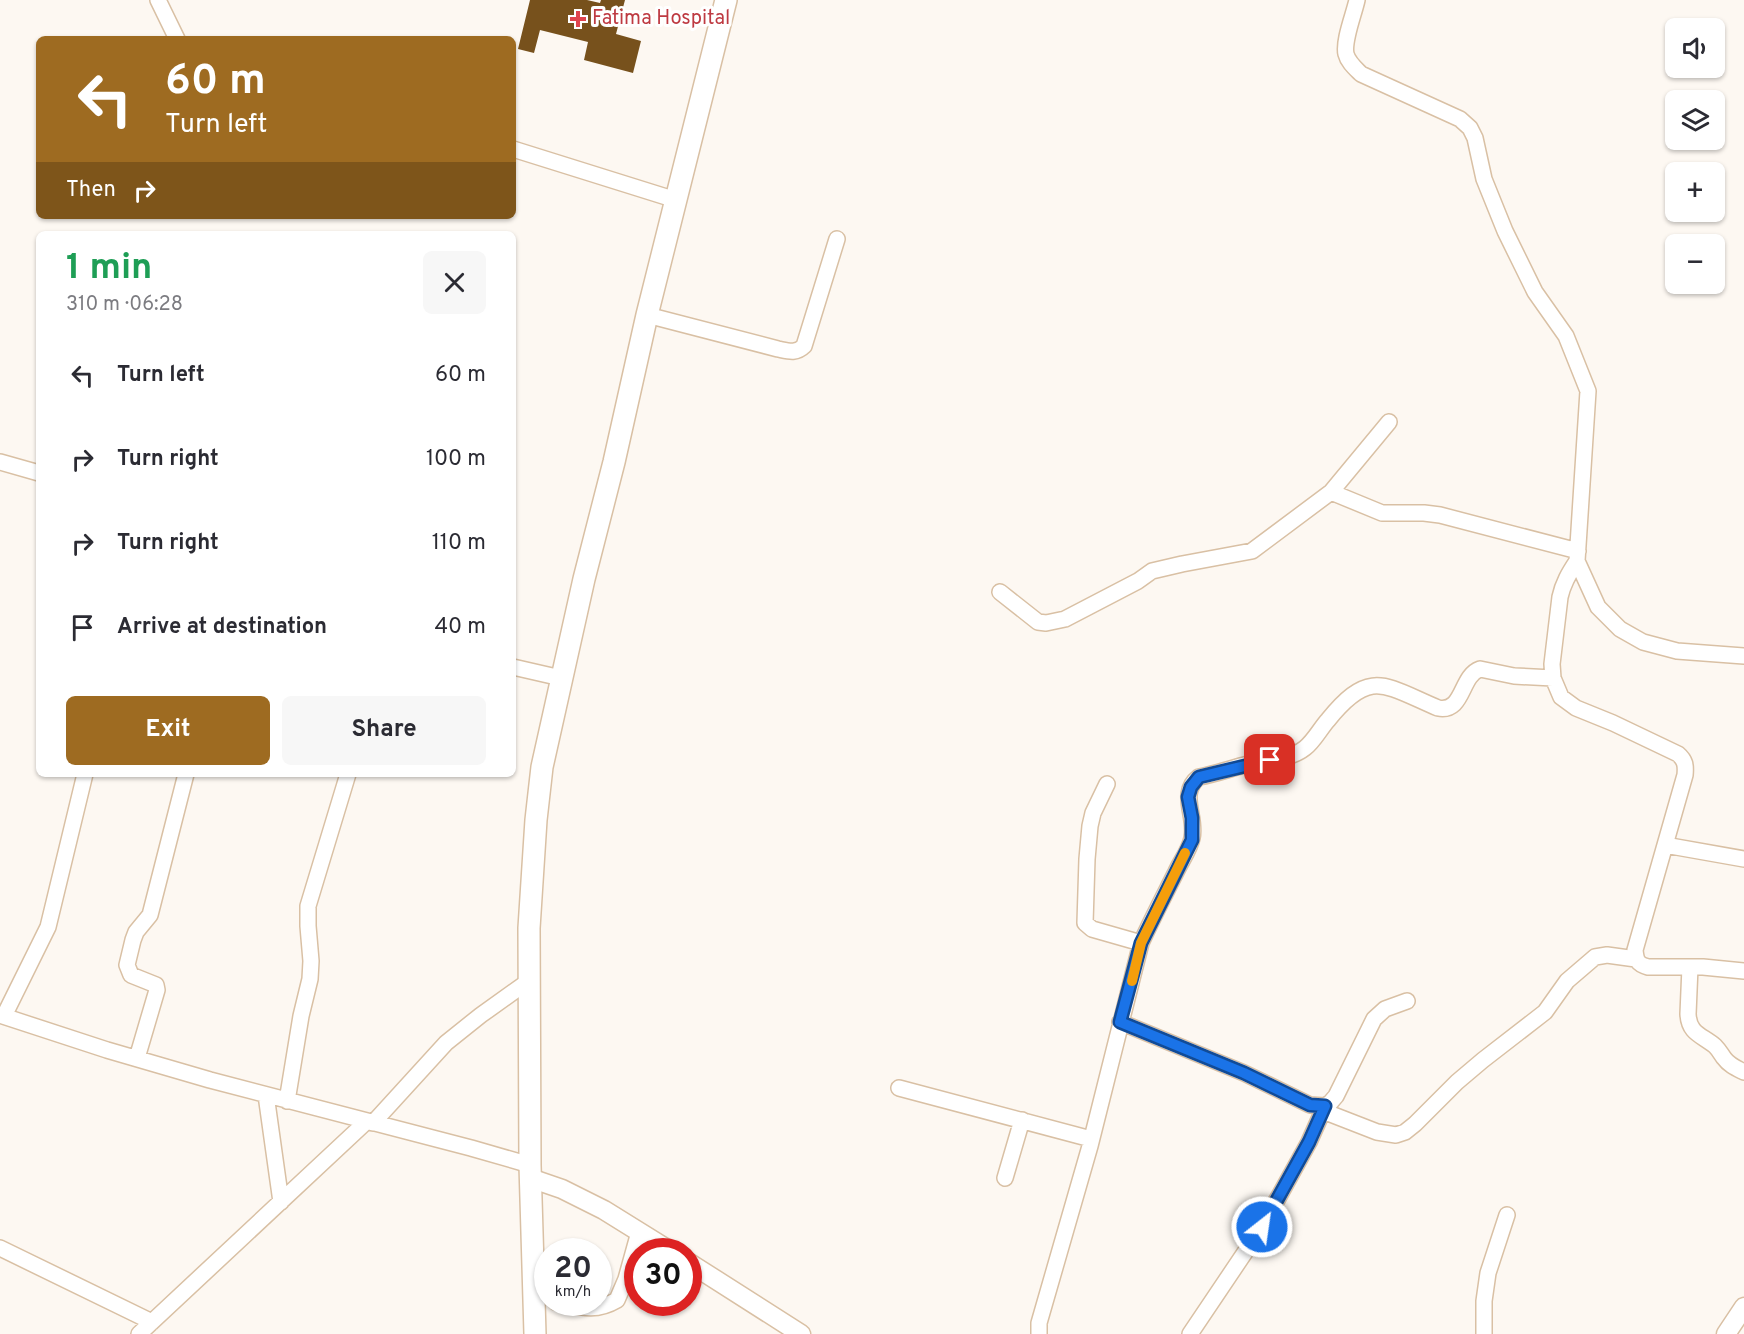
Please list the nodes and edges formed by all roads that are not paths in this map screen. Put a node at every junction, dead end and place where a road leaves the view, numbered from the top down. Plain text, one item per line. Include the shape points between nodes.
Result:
1 (158, 0) edge
2 (726, 0) edge
3 (1357, 0) edge
4 (176, 36) edge
5 (516, 150) edge
6 (676, 200) junction
7 (837, 239) dead end
8 (647, 315) junction
9 (1389, 422) dead end
10 (0, 462) edge
11 (36, 472) edge
12 (1331, 492) junction
13 (1578, 556) junction
14 (999, 592) dead end
15 (1744, 656) edge
16 (516, 668) edge
17 (561, 678) junction
18 (1553, 678) junction
19 (84, 777) edge
20 (185, 777) edge
21 (347, 777) edge
22 (1107, 784) dead end
23 (1665, 845) junction
24 (1744, 859) edge
25 (1141, 943) junction
26 (1636, 959) junction
27 (1690, 967) junction
28 (1744, 971) edge
29 (530, 980) junction
30 (1407, 1001) dead end
31 (2, 1015) edge
32 (1120, 1022) junction
33 (137, 1058) junction
34 (1744, 1072) edge
35 (899, 1088) dead end
36 (266, 1095) junction
37 (287, 1101) junction
38 (1324, 1108) junction
39 (1022, 1120) junction
40 (370, 1122) junction
41 (1091, 1139) junction
42 (530, 1172) junction
43 (1005, 1178) dead end
44 (281, 1202) junction
45 (1507, 1215) dead end
46 (639, 1232) junction
47 (536, 1238) edge
48 (649, 1238) edge
49 (0, 1248) edge
50 (702, 1271) edge
51 (612, 1302) edge
52 (1744, 1307) edge
53 (538, 1316) edge
54 (152, 1322) junction
55 (139, 1334) edge
56 (535, 1334) edge
57 (801, 1334) edge
58 (1039, 1334) edge
59 (1190, 1334) edge
60 (1484, 1334) edge
61 (1726, 1334) edge

1 - 4 street
2 - 6 main road
3 - 13 street via 1346,52 1351,64 1361,74 1460,118 1470,128 1484,179 1505,231 1535,292 1566,336 1588,391
5 - 6 street
6 - 8 main road
7 - 8 street via 804,346 799,350 778,349
8 - 17 main road
9 - 12 street
10 - 11 street
12 - 13 street via 1382,513 1440,515
12 - 14 street via 1252,551 1152,571 1065,619 1038,622
13 - 15 street via 1598,607 1628,634 1677,651
13 - 18 street via 1562,587
16 - 17 street
17 - 29 main road via 542,766 536,820
18 - 23 street via 1566,702 1683,759 1685,775
18 - 25 street via 1480,669 1455,704 1444,710 1393,688 1367,686 1344,701 1304,749 1291,756 1199,777 1188,797 1192,840
19 - 31 street via 48,927
20 - 33 street via 150,915 136,932 127,965 131,975 152,982 157,990
21 - 37 street via 309,906 310,978
22 - 25 street via 1090,826 1086,923 1092,929
23 - 24 street
23 - 26 street via 1635,950
25 - 32 street
26 - 27 street via 1648,967
26 - 38 street via 1595,957 1567,981 1545,1012 1457,1082 1405,1132 1377,1132
27 - 28 street
27 - 34 street via 1688,1014 1692,1029 1718,1049 1731,1066
29 - 40 street via 446,1043
29 - 42 main road
30 - 38 street via 1385,1009 1374,1019 1336,1096
31 - 33 street
32 - 38 street
32 - 41 street
33 - 36 street
35 - 39 street
36 - 37 street
36 - 44 street
37 - 40 street
38 - 59 street via 1262,1227
39 - 41 street
39 - 43 street
40 - 42 street via 471,1148
40 - 44 street
41 - 58 street
42 - 46 street
42 - 47 main road
44 - 54 street
45 - 60 street via 1488,1273
46 - 48 street
46 - 51 street via 626,1279 617,1300
49 - 54 street
50 - 57 street
52 - 61 street
53 - 56 main road
54 - 55 street

